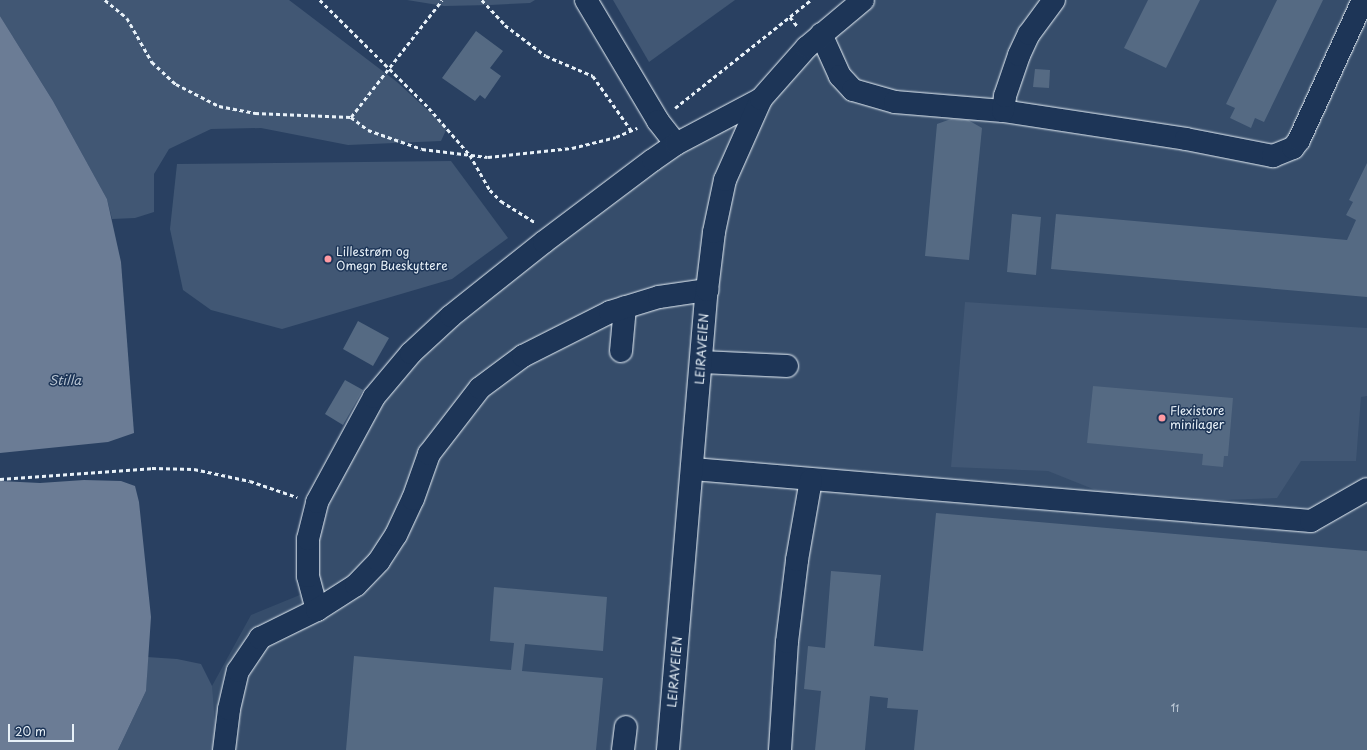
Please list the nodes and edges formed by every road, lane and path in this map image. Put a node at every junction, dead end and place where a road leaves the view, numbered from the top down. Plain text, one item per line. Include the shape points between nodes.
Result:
1 (105, 0) edge
2 (320, 0) edge
3 (442, 0) edge
4 (482, 0) edge
5 (586, 0) edge
6 (811, 0) edge
7 (863, 0) edge
8 (1054, 0) edge
9 (1363, 0) edge
10 (821, 34) junction
11 (390, 69) junction
12 (761, 99) junction
13 (1003, 111) junction
14 (351, 117) junction
15 (658, 121) junction
16 (676, 144) junction
17 (470, 155) junction
18 (544, 242) junction
19 (707, 290) junction
20 (625, 307) junction
21 (621, 351) dead end
22 (702, 362) junction
23 (787, 366) dead end
24 (693, 469) junction
25 (2, 479) edge
26 (811, 480) junction
27 (1367, 489) edge
28 (316, 502) junction
29 (317, 610) junction
30 (626, 727) dead end
31 (224, 750) edge
32 (623, 750) edge
33 (668, 750) edge
34 (780, 750) edge

1 - 14 path via 127,18 152,62 176,84 219,106 255,113
2 - 11 path
3 - 11 path
4 - 17 path via 505,25 546,56 593,76 631,130 616,138 572,148 488,157
5 - 15 street
6 - 15 path
7 - 10 street, LEIRAVEIEN
8 - 13 street via 1029,34 1005,96
9 - 13 street via 1306,127 1293,148 1284,154 1273,156 1251,153 1186,139
10 - 12 street, LEIRAVEIEN
10 - 13 street via 840,76 854,90 895,102
11 - 14 path
11 - 17 path
12 - 16 street
12 - 19 street, LEIRAVEIEN via 725,180 714,232
14 - 17 path via 368,130 422,149
15 - 16 street
16 - 18 street
17 - 18 path via 490,190 501,201 538,223
18 - 28 street via 451,316 411,353 374,397
19 - 20 street via 658,297
19 - 22 street, LEIRAVEIEN
20 - 21 street
20 - 29 street via 564,333 523,356 480,388 429,454 413,499 396,535 379,561 356,585
22 - 23 street
22 - 24 street, LEIRAVEIEN
24 - 26 street
24 - 33 street, LEIRAVEIEN
25 - 28 path via 152,468 194,469 250,482
26 - 27 street via 1311,521
26 - 34 street via 797,560 788,635
28 - 29 street via 308,540 308,576
29 - 31 street via 260,638 238,671 229,709
30 - 32 street

